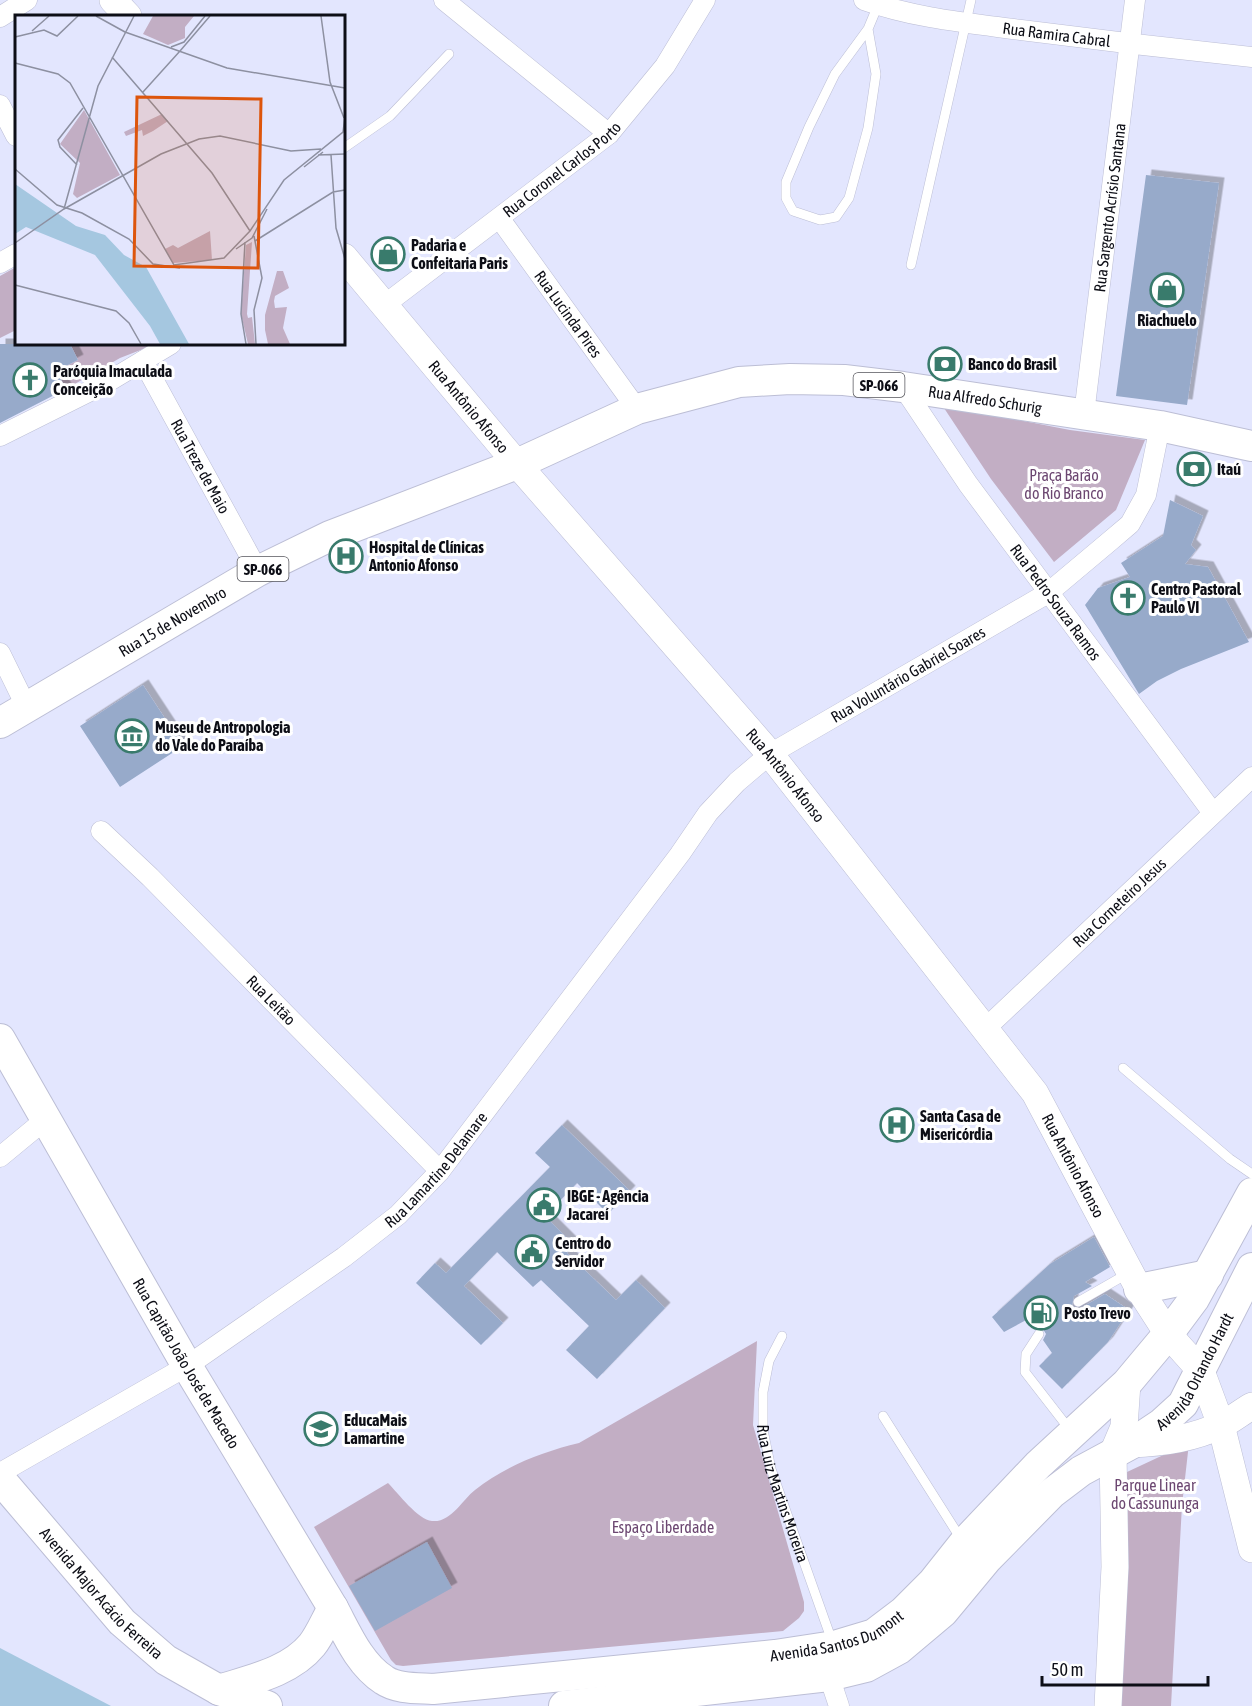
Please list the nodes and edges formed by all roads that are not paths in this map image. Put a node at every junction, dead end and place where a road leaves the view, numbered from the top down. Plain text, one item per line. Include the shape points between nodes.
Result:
1 (27, 0) edge
2 (113, 0) edge
3 (444, 0) edge
4 (705, 0) edge
5 (971, 0) edge
6 (1135, 0) edge
7 (871, 2) edge
8 (127, 15) edge
9 (0, 18) edge
10 (966, 23) junction
11 (868, 29) junction
12 (1129, 44) junction
13 (449, 54) dead end
14 (1252, 57) edge
15 (0, 105) edge
16 (15, 134) edge
17 (609, 134) junction
18 (345, 147) edge
19 (500, 219) junction
20 (345, 258) edge
21 (911, 265) dead end
22 (383, 306) junction
23 (169, 345) edge
24 (143, 361) junction
25 (903, 387) junction
26 (636, 409) junction
27 (1084, 414) junction
28 (1160, 426) junction
29 (0, 436) edge
30 (1252, 446) edge
31 (516, 464) junction
32 (258, 571) junction
33 (1048, 593) junction
34 (0, 653) edge
35 (27, 708) junction
36 (0, 723) edge
37 (770, 754) junction
38 (1252, 777) edge
39 (1213, 813) junction
40 (101, 831) dead end
41 (986, 1028) junction
42 (0, 1039) edge
43 (1123, 1068) dead end
44 (46, 1119) junction
45 (0, 1157) edge
46 (440, 1171) junction
47 (1252, 1174) edge
48 (1252, 1193) edge
49 (1252, 1268) edge
50 (1208, 1275) junction
51 (1134, 1281) junction
52 (1078, 1302) dead end
53 (1039, 1334) dead end
54 (1168, 1334) junction
55 (782, 1336) dead end
56 (187, 1366) junction
57 (1201, 1371) junction
58 (1127, 1383) junction
59 (1252, 1406) edge
60 (884, 1416) dead end
61 (1221, 1425) junction
62 (1072, 1433) junction
63 (1122, 1449) junction
64 (0, 1473) edge
65 (0, 1479) edge
66 (964, 1543) junction
67 (1252, 1549) edge
68 (333, 1608) junction
69 (834, 1646) junction
70 (829, 1676) junction
71 (384, 1680) joint
72 (219, 1690) junction
73 (614, 1703) edge
74 (267, 1706) edge
75 (564, 1706) edge
76 (839, 1706) edge
77 (1108, 1706) edge

1 - 9 street
2 - 8 street
3 - 17 street
4 - 17 street, Rua Coronel Carlos Porto via 665,66
5 - 10 lane
6 - 12 street, Rua Sargento Acrísio Santana
7 - 10 street, Rua Ramira Cabral
7 - 11 lane
10 - 12 street, Rua Ramira Cabral
10 - 21 lane
11 - 11 lane via 835,74 786,182 786,198 793,211 820,220 836,217 849,198 868,128 876,74
12 - 14 street, Rua Ramira Cabral
12 - 27 street, Rua Sargento Acrísio Santana
13 - 18 lane via 390,116
15 - 16 street
17 - 19 street, Rua Coronel Carlos Porto
19 - 22 street, Rua Coronel Carlos Porto
19 - 26 street, Rua Lucinda Pires
20 - 22 street, Rua Antônio Afonso
22 - 31 street, Rua Antônio Afonso
23 - 24 street
24 - 29 street
24 - 32 street, Rua Treze de Maio
25 - 26 main road, Rua Alfredo Schurig / SP-066 via 790,379 739,382
25 - 27 main road, Rua Alfredo Schurig / SP-066
25 - 33 street, Rua Pedro Souza Ramos
26 - 31 main road, Rua Alfredo Schurig / SP-066
27 - 28 main road, Rua Alfredo Schurig / SP-066
28 - 30 main road, Rua Alfredo Schurig / SP-066
28 - 33 street via 1146,495 1130,524
31 - 32 main road, Rua 15 de Novembro / SP-066 via 330,536
31 - 37 street, Rua Antônio Afonso
32 - 35 main road, Rua 15 de Novembro / SP-066
33 - 37 street, Rua Voluntário Gabriel Soares
33 - 39 street, Rua Pedro Souza Ramos
34 - 35 street
35 - 36 main road, Rua 15 de Novembro / SP-066
37 - 41 street, Rua Antônio Afonso
37 - 46 street, Rua Lamartine Delamare via 708,813
38 - 39 street, Rua Corneteiro Jesus
39 - 41 street, Rua Corneteiro Jesus
40 - 46 street, Rua Leitão
41 - 51 street, Rua Antônio Afonso via 1035,1093
42 - 44 main road, Rua Capitão João José de Macedo
43 - 47 lane via 1230,1160
44 - 45 street
44 - 56 main road, Rua Capitão João José de Macedo
46 - 56 street, Rua Lamartine Delamare via 398,1215 344,1257
48 - 50 main road
49 - 57 main road, Avenida Orlando Hardt
50 - 51 main road
50 - 54 main road
51 - 52 lane
51 - 54 street, Rua Antônio Afonso
53 - 62 lane via 1026,1354 1025,1371
54 - 57 street, Rua Antônio Afonso
54 - 58 main road, Avenida Santos Dumont
55 - 69 lane, Rua Luiz Martins Moreira via 769,1361 763,1392 763,1430 771,1469
56 - 64 street, Rua Lamartine Delamare
56 - 68 main road, Rua Capitão João José de Macedo
57 - 61 street
57 - 63 main road, Avenida Orlando Hardt via 1183,1404 1161,1424
58 - 62 main road, Avenida Santos Dumont
58 - 63 street
59 - 61 street
60 - 66 lane
61 - 63 street via 1165,1442
61 - 67 street
62 - 66 main road, Avenida Santos Dumont
63 - 70 main road, Avenida Santos Dumont via 1081,1471 1052,1493 987,1559 943,1612 899,1649 866,1667
63 - 77 street
65 - 72 main road, Avenida Major Acácio Ferreira via 122,1622 166,1660
66 - 69 main road, Avenida Santos Dumont via 903,1612 874,1634
68 - 71 main road, Rua Capitão João José de Macedo via 354,1646
68 - 72 main road via 312,1645 296,1659 262,1676
69 - 71 main road, Avenida Santos Dumont via 433,1689
70 - 73 main road, Avenida Santos Dumont
70 - 76 street
72 - 74 main road
73 - 75 main road, Avenida Santos Dumont

